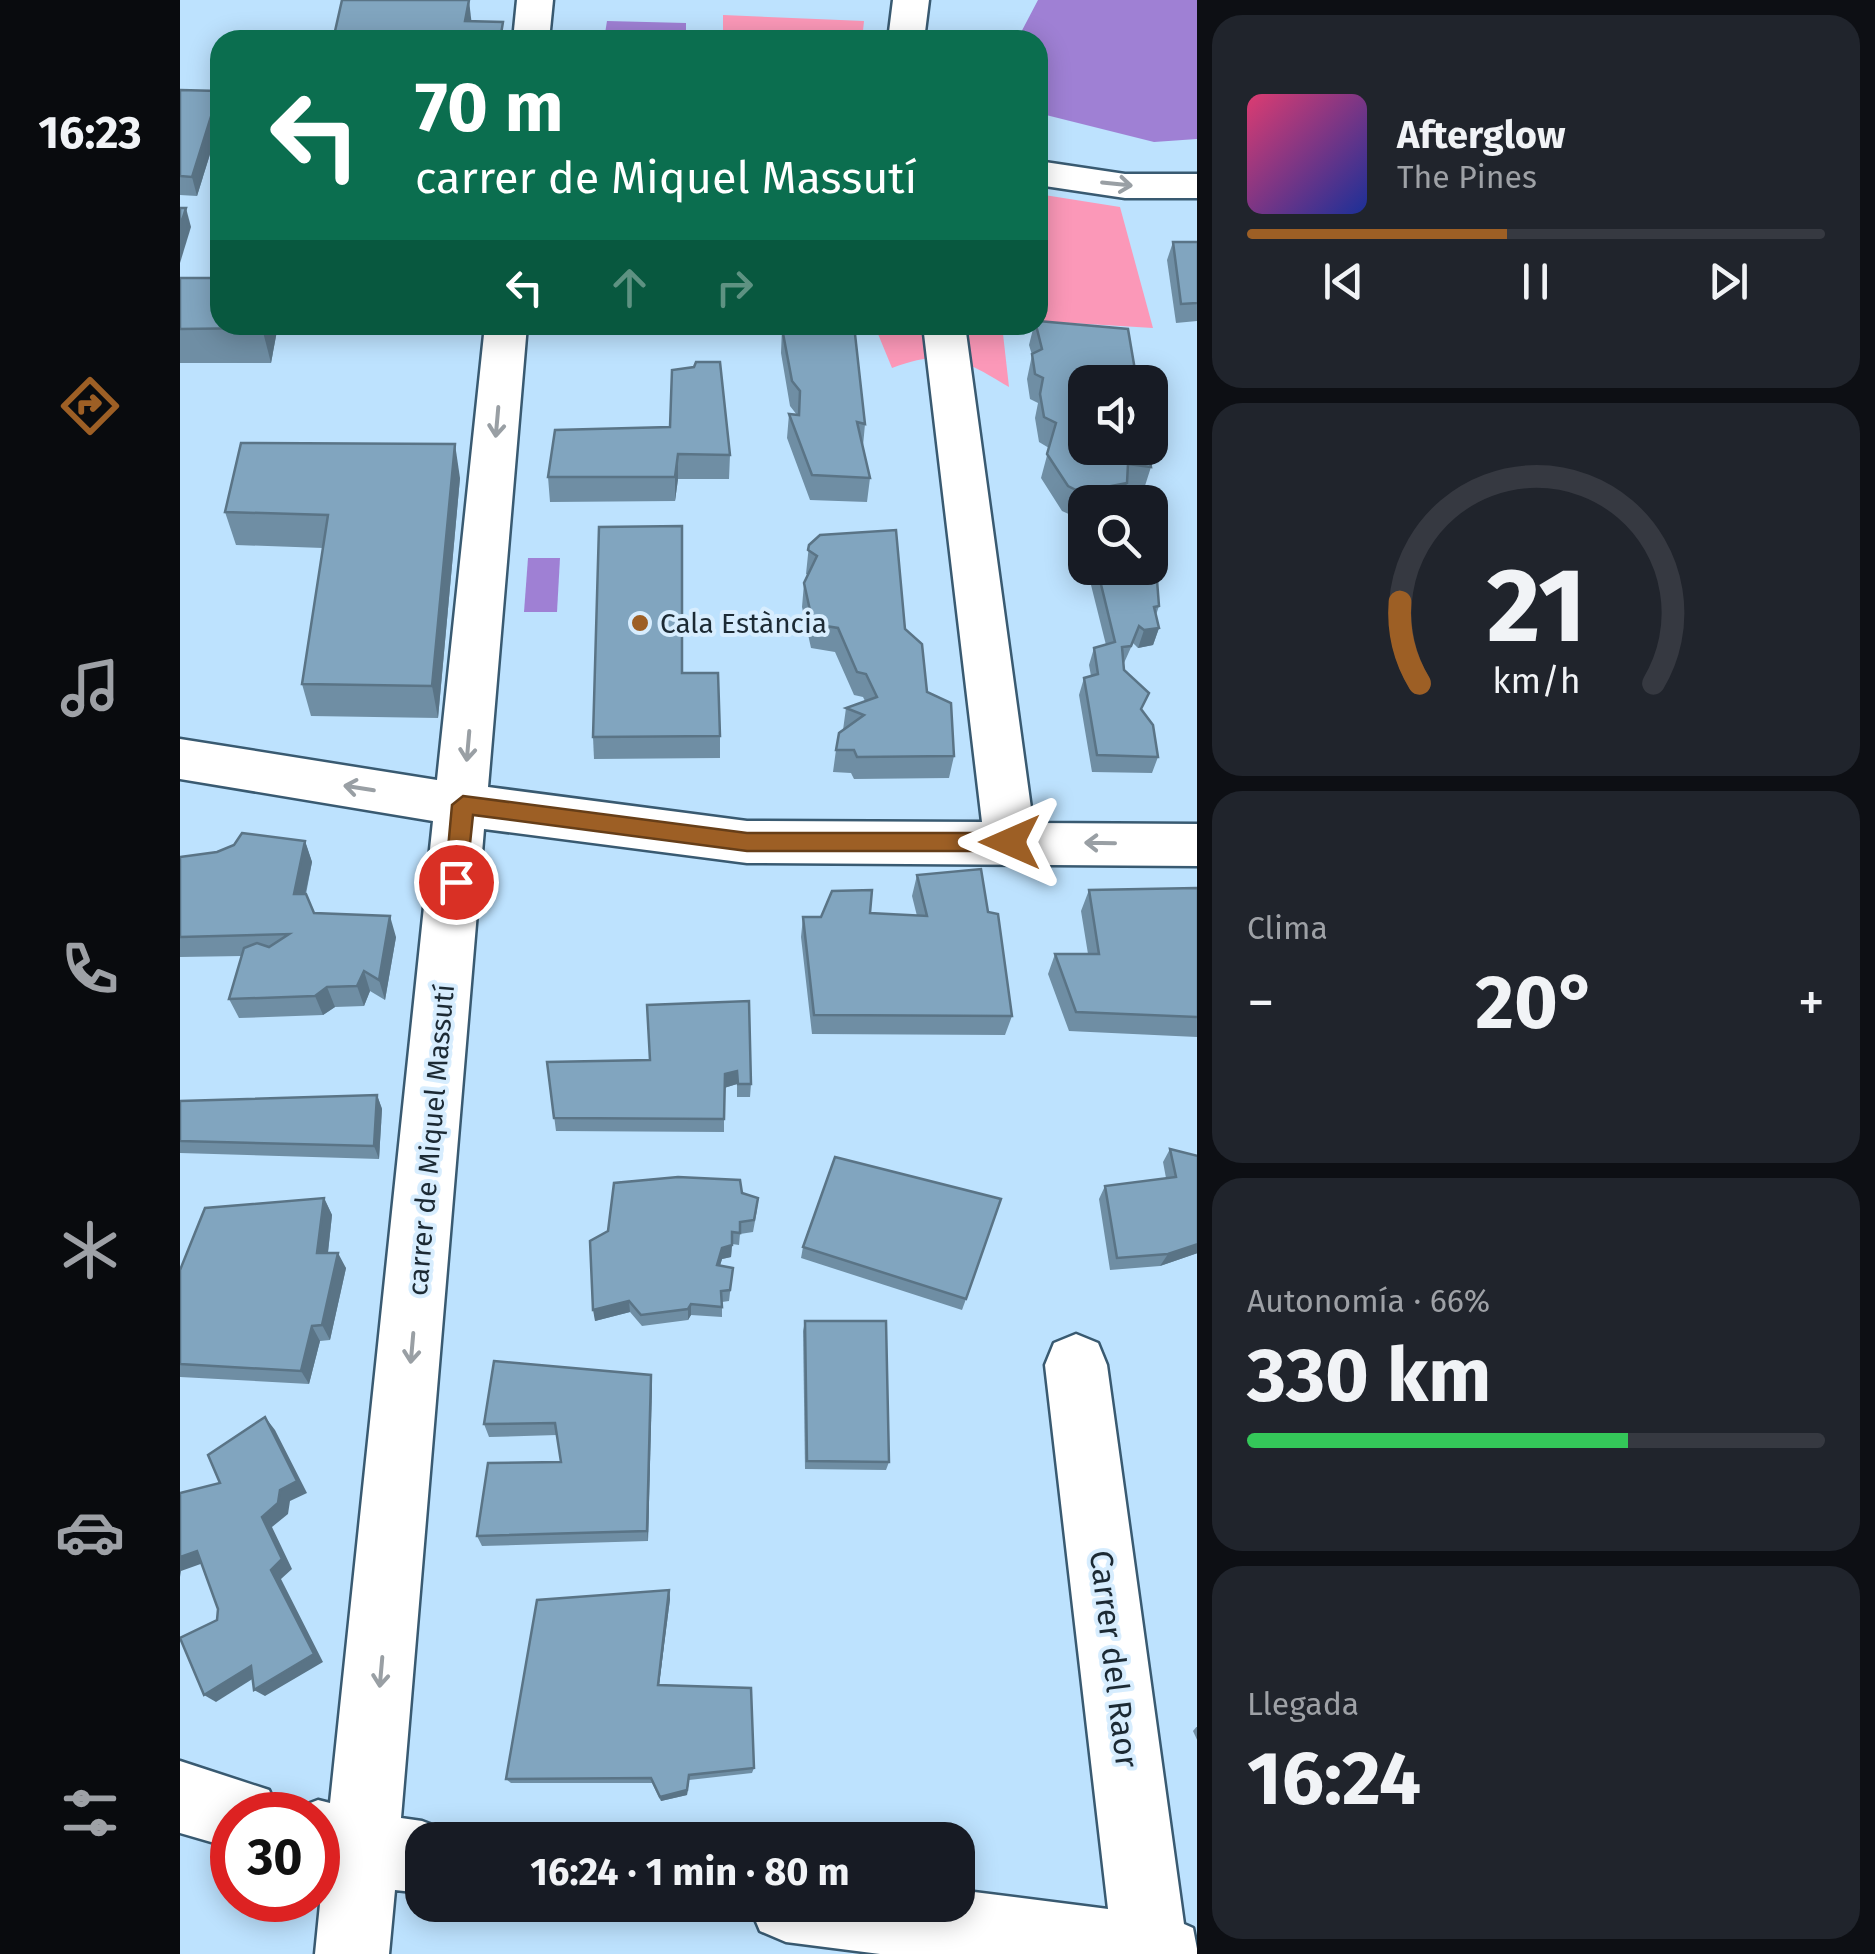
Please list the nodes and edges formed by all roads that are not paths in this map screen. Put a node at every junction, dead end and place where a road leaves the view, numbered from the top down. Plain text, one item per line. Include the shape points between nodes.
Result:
1 (535, 0) edge
2 (911, 0) edge
3 (532, 30) edge
4 (907, 30) edge
5 (1048, 174) edge
6 (1197, 186) edge
7 (505, 335) edge
8 (946, 335) edge
9 (180, 759) edge
10 (463, 805) junction
11 (1010, 842) junction
12 (1197, 845) edge
13 (1076, 1365) dead end
14 (180, 1797) edge
15 (210, 1805) edge
16 (368, 1847) edge
17 (913, 1922) edge
18 (352, 1954) edge
19 (1151, 1954) edge
20 (1166, 1954) edge

1 - 3 street
2 - 4 street
5 -> 6 street via 1125,186
7 -> 10 street, carrer de Miquel Massutí
8 - 11 street
10 -> 9 street
10 - 11 street via 747,842
10 -> 16 street, carrer de Miquel Massutí
12 -> 11 street
13 - 19 street, Carrer del Raor
14 - 15 street
16 - 18 street, carrer de Miquel Massutí
17 - 19 street
19 - 20 street

